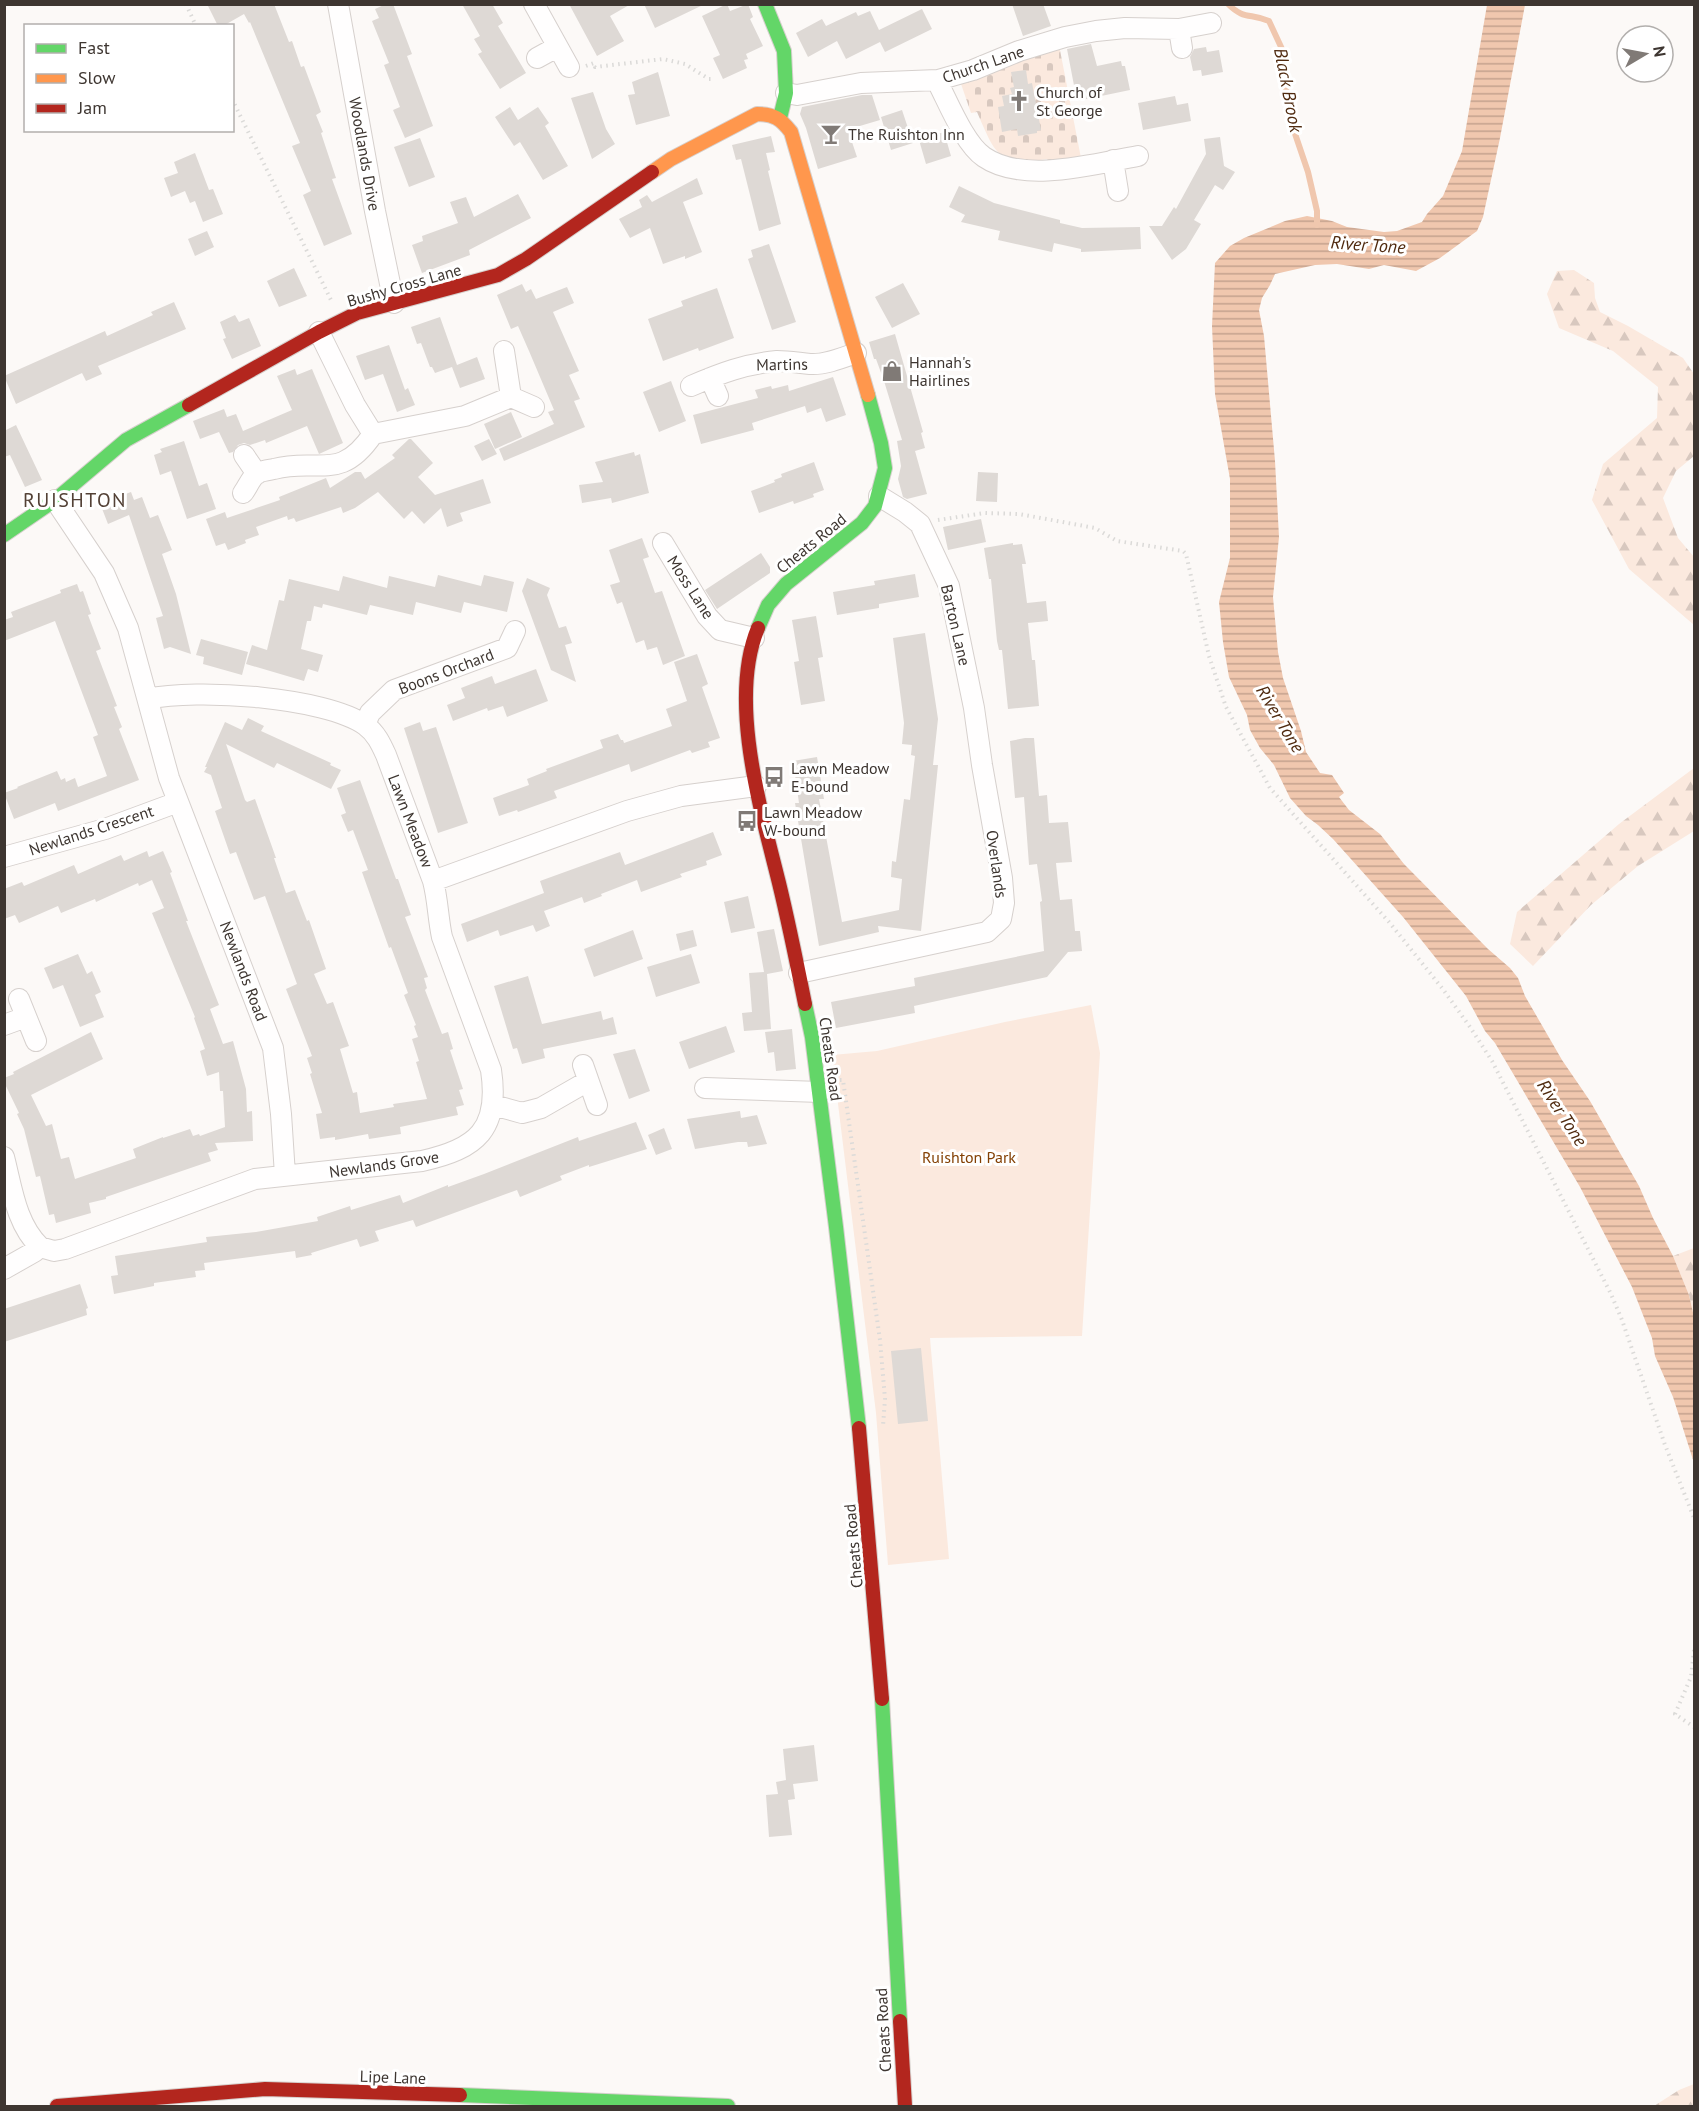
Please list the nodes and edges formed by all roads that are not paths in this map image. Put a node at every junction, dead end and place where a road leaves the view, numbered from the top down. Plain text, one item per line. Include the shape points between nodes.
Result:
1 (338, 4) edge
2 (534, 4) edge
3 (768, 5) edge
4 (1210, 23) dead end
5 (557, 47) junction
6 (537, 58) dead end
7 (568, 67) road end
8 (938, 80) junction
9 (786, 93) junction
10 (780, 118) junction
11 (1137, 156) dead end
12 (1113, 160) junction
13 (1118, 191) dead end
14 (394, 303) junction
15 (319, 332) junction
16 (504, 351) dead end
17 (856, 353) junction
18 (706, 387) dead end
19 (511, 397) junction
20 (534, 407) dead end
21 (373, 434) junction
22 (244, 455) dead end
23 (256, 474) junction
24 (243, 493) dead end
25 (879, 496) junction
26 (55, 500) junction
27 (4, 535) edge
28 (663, 543) dead end
29 (754, 638) junction
30 (515, 645) dead end
31 (148, 699) junction
32 (974, 708) joint
33 (365, 725) junction
34 (756, 786) junction
35 (178, 802) junction
36 (4, 857) edge
37 (434, 882) junction
38 (799, 973) junction
39 (4, 1025) edge
40 (36, 1041) dead end
41 (705, 1088) dead end
42 (819, 1088) junction
43 (493, 1105) junction
44 (597, 1105) dead end
45 (4, 1157) edge
46 (285, 1175) junction
47 (40, 1247) junction
48 (4, 1269) edge
49 (901, 2105) edge
50 (57, 2106) edge
51 (728, 2106) edge

1 - 14 street, Woodlands Drive
2 - 5 street
3 - 9 street via 784,51
4 - 8 street, Church Lane via 1181,39 1125,28 1065,37
5 - 6 street
5 - 7 street
8 - 9 street, Church Lane via 861,83 797,95
8 - 12 street via 962,130 983,157 1006,167 1049,170
9 - 10 street
10 - 14 street, Bushy Cross Lane via 757,114 671,159 498,275
10 - 17 street, Cheats Road via 791,132
11 - 12 street
12 - 13 street
14 - 15 street, Bushy Cross Lane via 357,313
15 - 21 street
15 - 26 street, Bushy Cross Lane via 126,440
16 - 19 street
17 - 18 street, Martins via 812,364 795,361 734,368
17 - 25 street, Cheats Road via 881,443 885,468
19 - 20 street
19 - 21 street via 465,416
21 - 23 street via 363,449 337,465 288,465
22 - 23 street
23 - 24 street
25 - 29 street, Cheats Road via 862,523 786,584 768,605
25 - 32 street, Barton Lane via 920,525 949,585
26 - 27 street, Bushy Cross Lane
26 - 31 street, Newlands Road via 104,573 128,628
28 - 29 street, Moss Lane via 707,616 720,630
29 - 34 street, Cheats Road via 745,705
30 - 33 street, Boons Orchard via 394,690 370,713
31 - 33 street, Lawn Meadow via 209,694 281,700 335,712
31 - 35 street, Newlands Road
32 - 38 street, Overlands via 1002,878 1001,919 987,932 969,937
33 - 37 street, Lawn Meadow via 386,755
34 - 37 street, Lawn Meadow via 681,796 627,811
34 - 38 street, Cheats Road
35 - 36 street, Newlands Crescent via 105,829
35 - 46 street, Newlands Road via 273,1048
37 - 43 street, Newlands Grove via 442,937 492,1070
38 - 42 street, Cheats Road
39 - 40 street via 22,1008
41 - 42 street
42 - 49 street, Cheats Road via 860,1431 878,1645
43 - 44 street via 522,1113 541,1108 586,1073
43 - 46 street, Newlands Grove via 478,1136 462,1149 446,1155 393,1165
45 - 47 street via 18,1211 28,1235
46 - 47 street via 255,1179 64,1249
47 - 48 street
50 - 51 street, Lipe Lane via 265,2090

